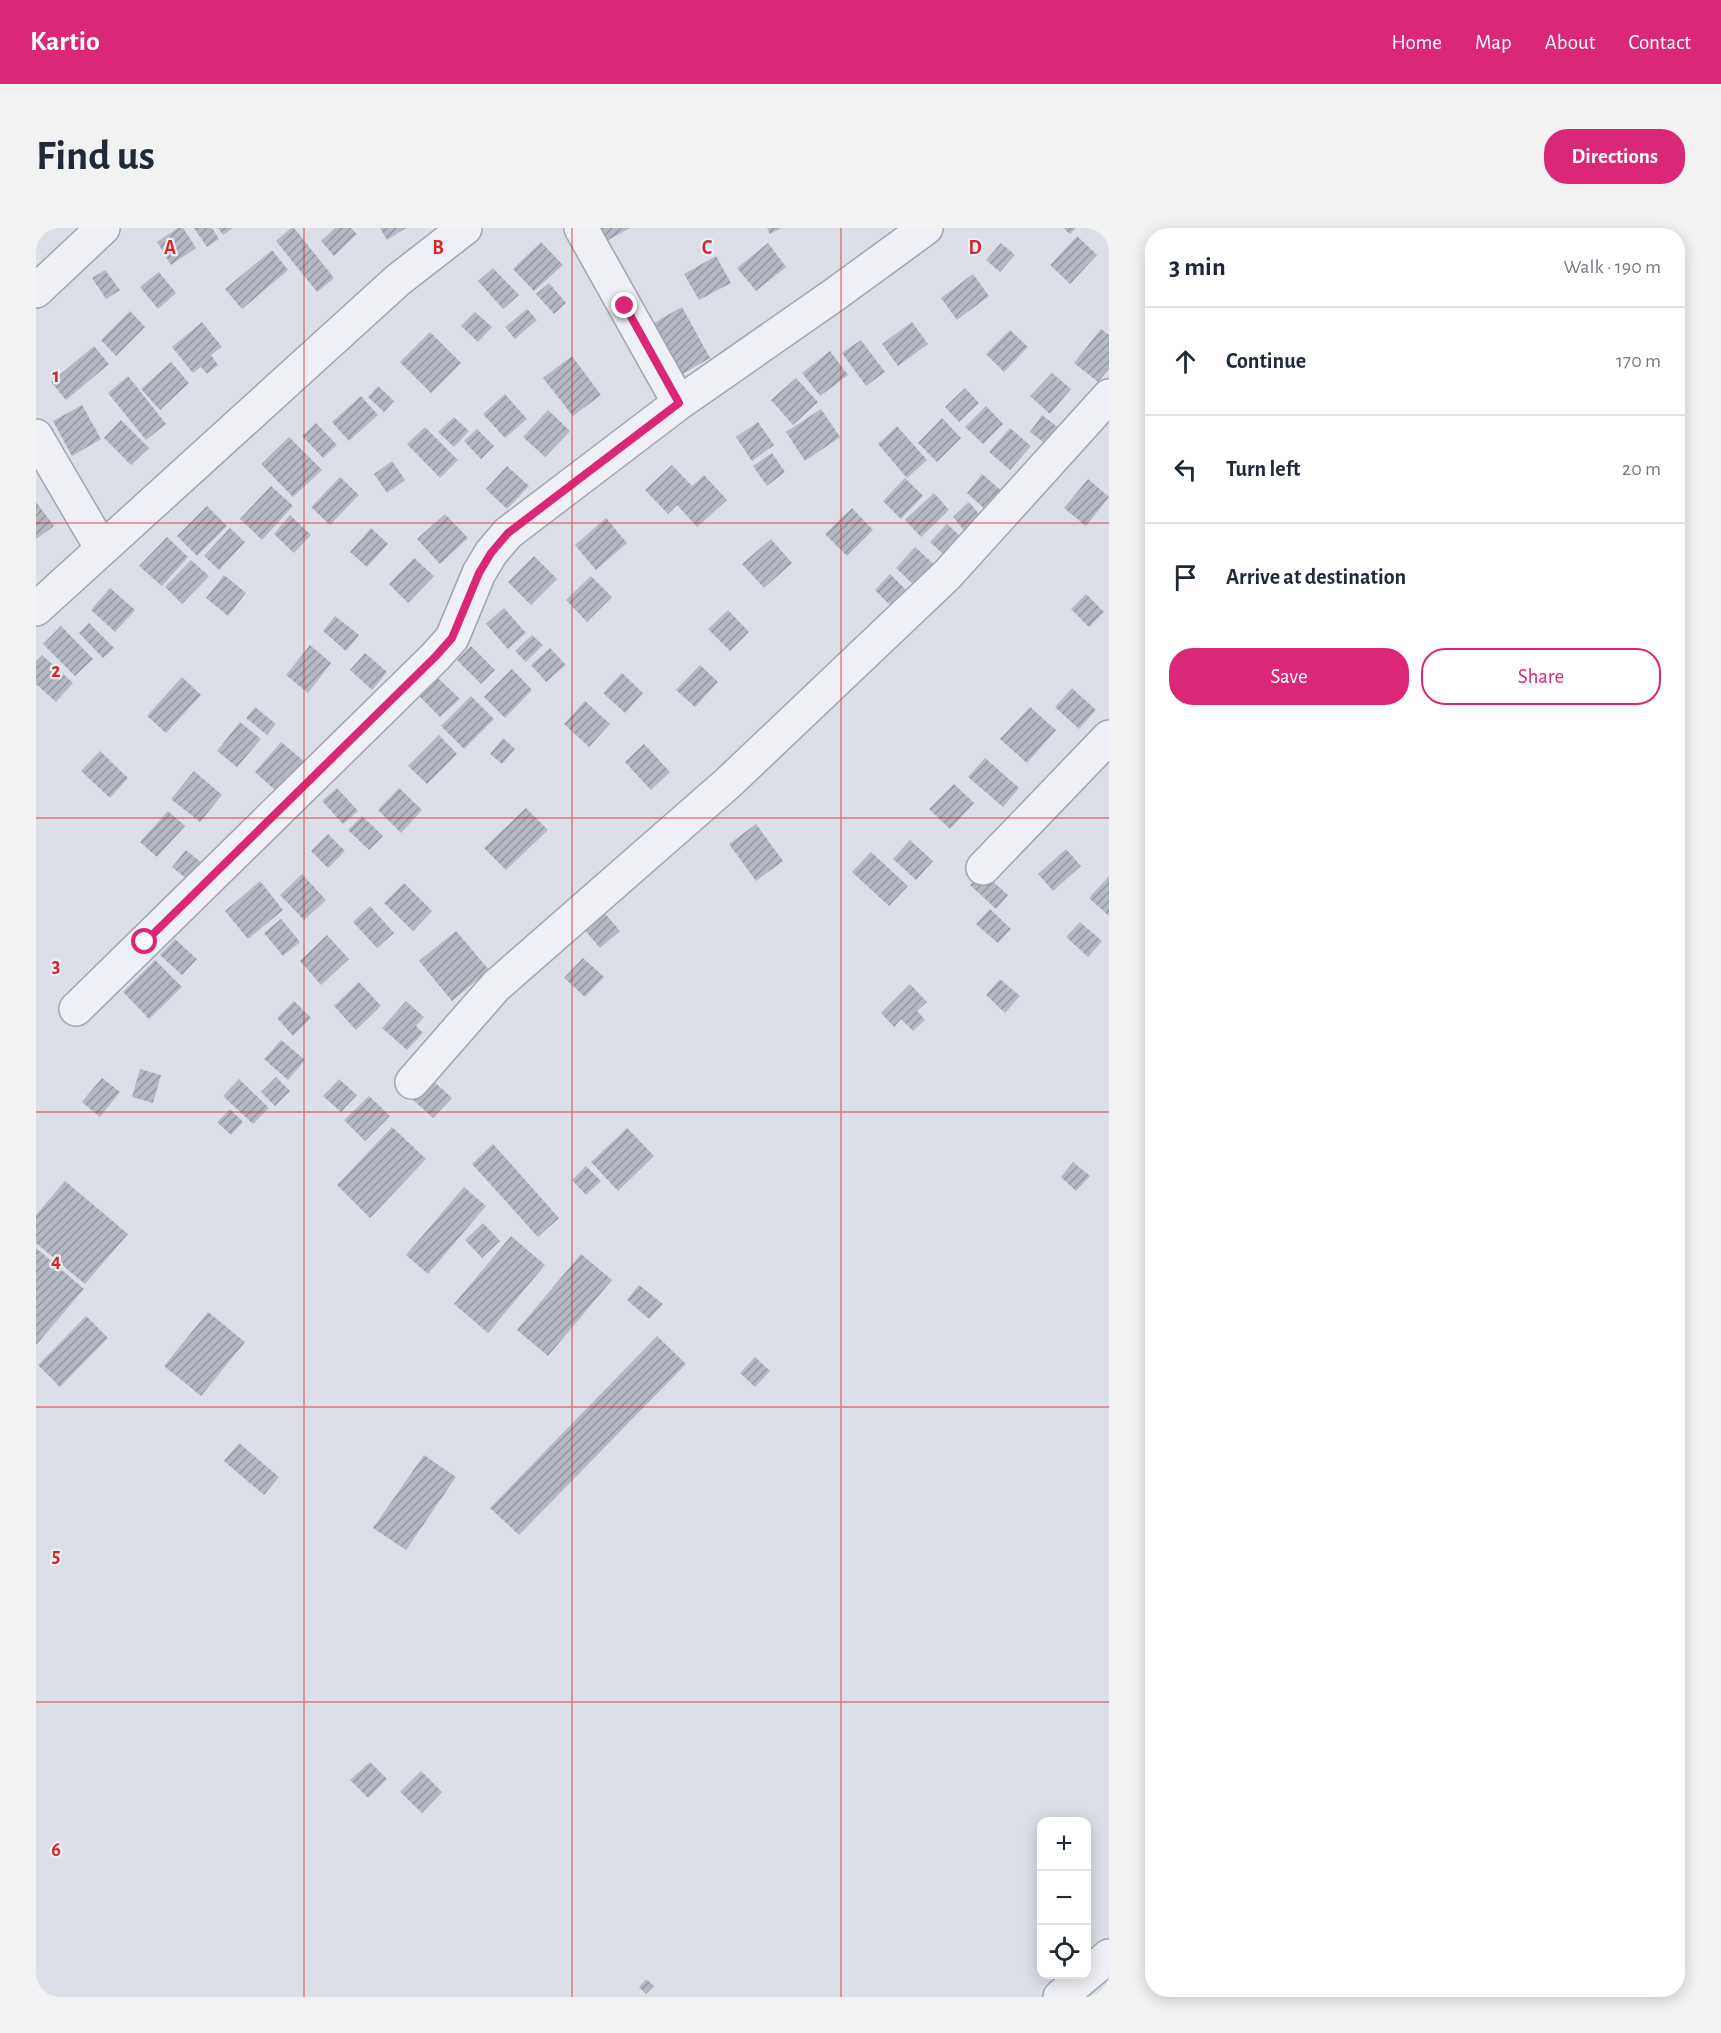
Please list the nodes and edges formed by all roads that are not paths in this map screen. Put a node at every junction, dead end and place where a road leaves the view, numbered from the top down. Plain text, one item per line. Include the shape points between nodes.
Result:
1 (103, 228) edge
2 (465, 228) edge
3 (581, 228) edge
4 (926, 228) edge
5 (36, 291) edge
6 (1109, 396) edge
7 (679, 403) junction
8 (36, 436) edge
9 (102, 549) junction
10 (36, 609) edge
11 (1109, 737) edge
12 (983, 868) dead end
13 (76, 1009) dead end
14 (412, 1082) dead end
15 (1109, 1956) edge
16 (1060, 1997) edge

1 - 5 street
2 - 9 street via 398,280
3 - 7 street
4 - 7 street
6 - 14 street via 947,575 728,783 496,986
7 - 13 street via 508,533 479,573 452,638 435,657
8 - 9 street
9 - 10 street
11 - 12 street
15 - 16 street

